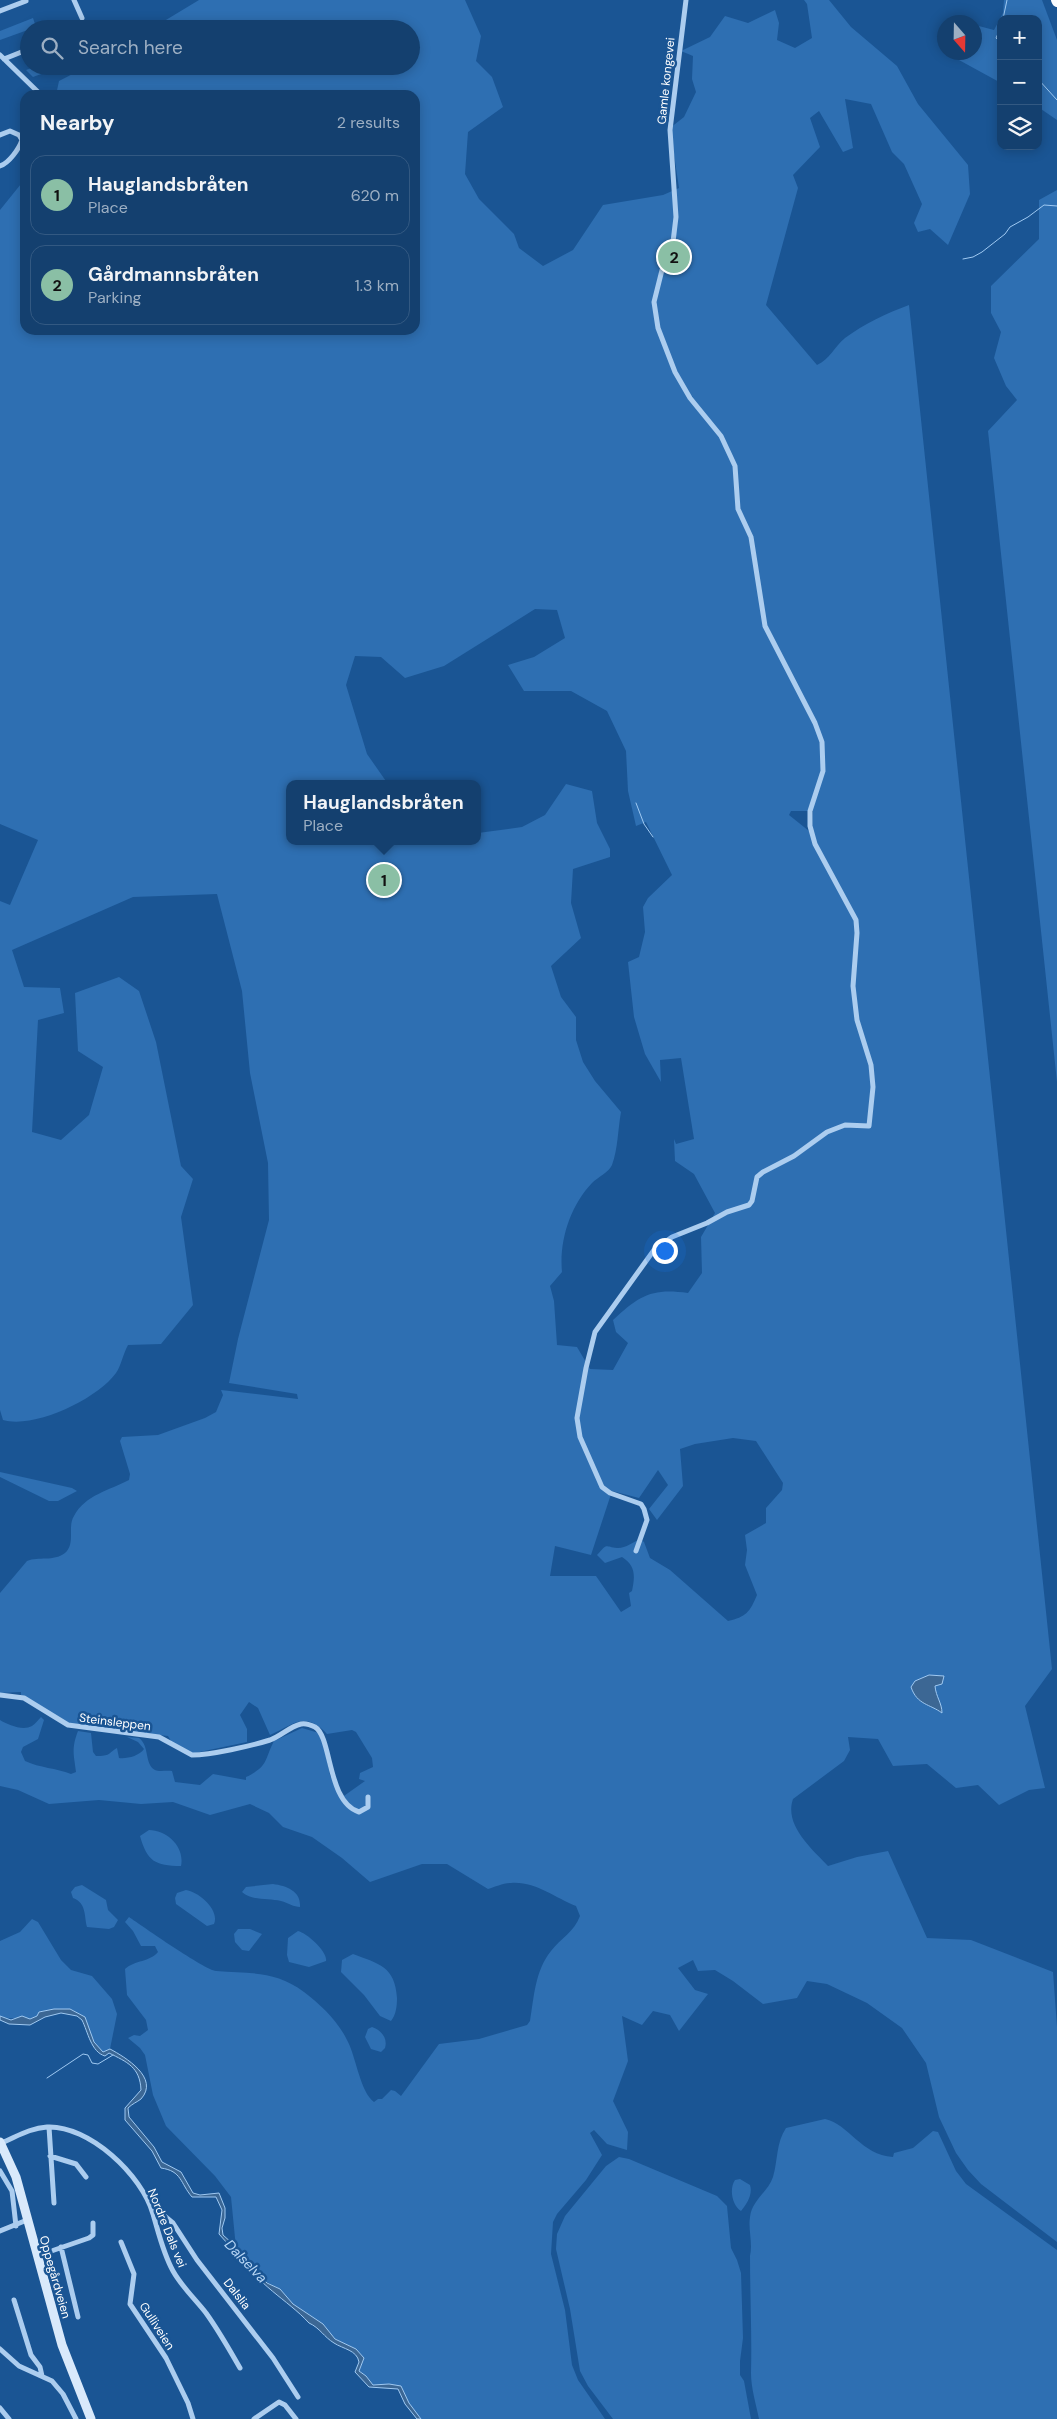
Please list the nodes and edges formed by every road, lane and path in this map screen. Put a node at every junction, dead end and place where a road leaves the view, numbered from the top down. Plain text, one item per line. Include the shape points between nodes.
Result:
1 (74, 0) edge
2 (686, 0) edge
3 (26, 1) edge
4 (0, 11) edge
5 (82, 18) dead end
6 (20, 52) edge
7 (2, 57) edge
8 (20, 74) edge
9 (21, 75) edge
10 (36, 90) edge
11 (0, 135) edge
12 (20, 137) edge
13 (20, 146) edge
14 (0, 166) edge
15 (636, 1550) dead end
16 (0, 1695) edge
17 (368, 1797) dead end
18 (49, 2127) junction
19 (0, 2143) edge
20 (50, 2156) junction
21 (0, 2171) edge
22 (86, 2176) dead end
23 (54, 2203) dead end
24 (153, 2214) junction
25 (27, 2220) junction
26 (93, 2223) dead end
27 (16, 2226) junction
28 (0, 2231) edge
29 (122, 2242) dead end
30 (61, 2247) junction
31 (36, 2256) junction
32 (14, 2300) dead end
33 (78, 2317) dead end
34 (0, 2349) edge
35 (240, 2368) dead end
36 (42, 2376) junction
37 (298, 2397) dead end
38 (0, 2408) edge
39 (89, 2418) edge
40 (9, 2419) edge
41 (76, 2419) edge
42 (193, 2419) edge
43 (254, 2419) edge
44 (296, 2419) edge

1 - 5 street
2 - 15 street, Gamle kongevei via 670,130 676,195 673,242 664,262 654,302 658,328 675,372 690,398 721,436 735,466 738,509 751,537 765,626 822,742 823,771 810,811 810,826 815,844 856,920 853,986 857,1020 871,1064 873,1087 869,1126 845,1126 827,1132 757,1177 749,1204 664,1241 654,1250 595,1332 577,1418 580,1437 602,1487 641,1504 644,1509 647,1520
3 - 4 street
6 - 7 street
7 - 8 street
9 - 10 street
11 - 12 street via 10,131
13 - 14 street
16 - 17 street, Steinsleppen via 24,1698 68,1725 160,1737 192,1755 268,1740 308,1724 322,1734 330,1769 344,1800 359,1812 368,1807
18 - 19 street, Nordre Dals vei
18 - 20 street
18 - 24 street, Nordre Dals vei via 73,2131 96,2143 133,2178
19 - 25 main road, Oppegårdveien via 16,2177
20 - 22 street via 76,2164
20 - 23 street
21 - 27 street via 12,2190
24 - 35 street, Nordre Dals vei via 162,2248 174,2272 186,2292 223,2336
24 - 37 street, Dalslia via 162,2214 173,2223
25 - 27 street
25 - 31 main road, Oppegårdveien
26 - 30 street via 93,2234 88,2238
27 - 28 street
29 - 42 street, Gulliveien via 134,2274 130,2304 166,2358
30 - 31 street
30 - 33 street
31 - 39 main road, Oppegårdveien via 62,2345
32 - 36 street via 31,2355
34 - 36 street via 19,2366
36 - 41 street via 57,2386
38 - 40 street
43 - 44 street via 279,2402 285,2404

